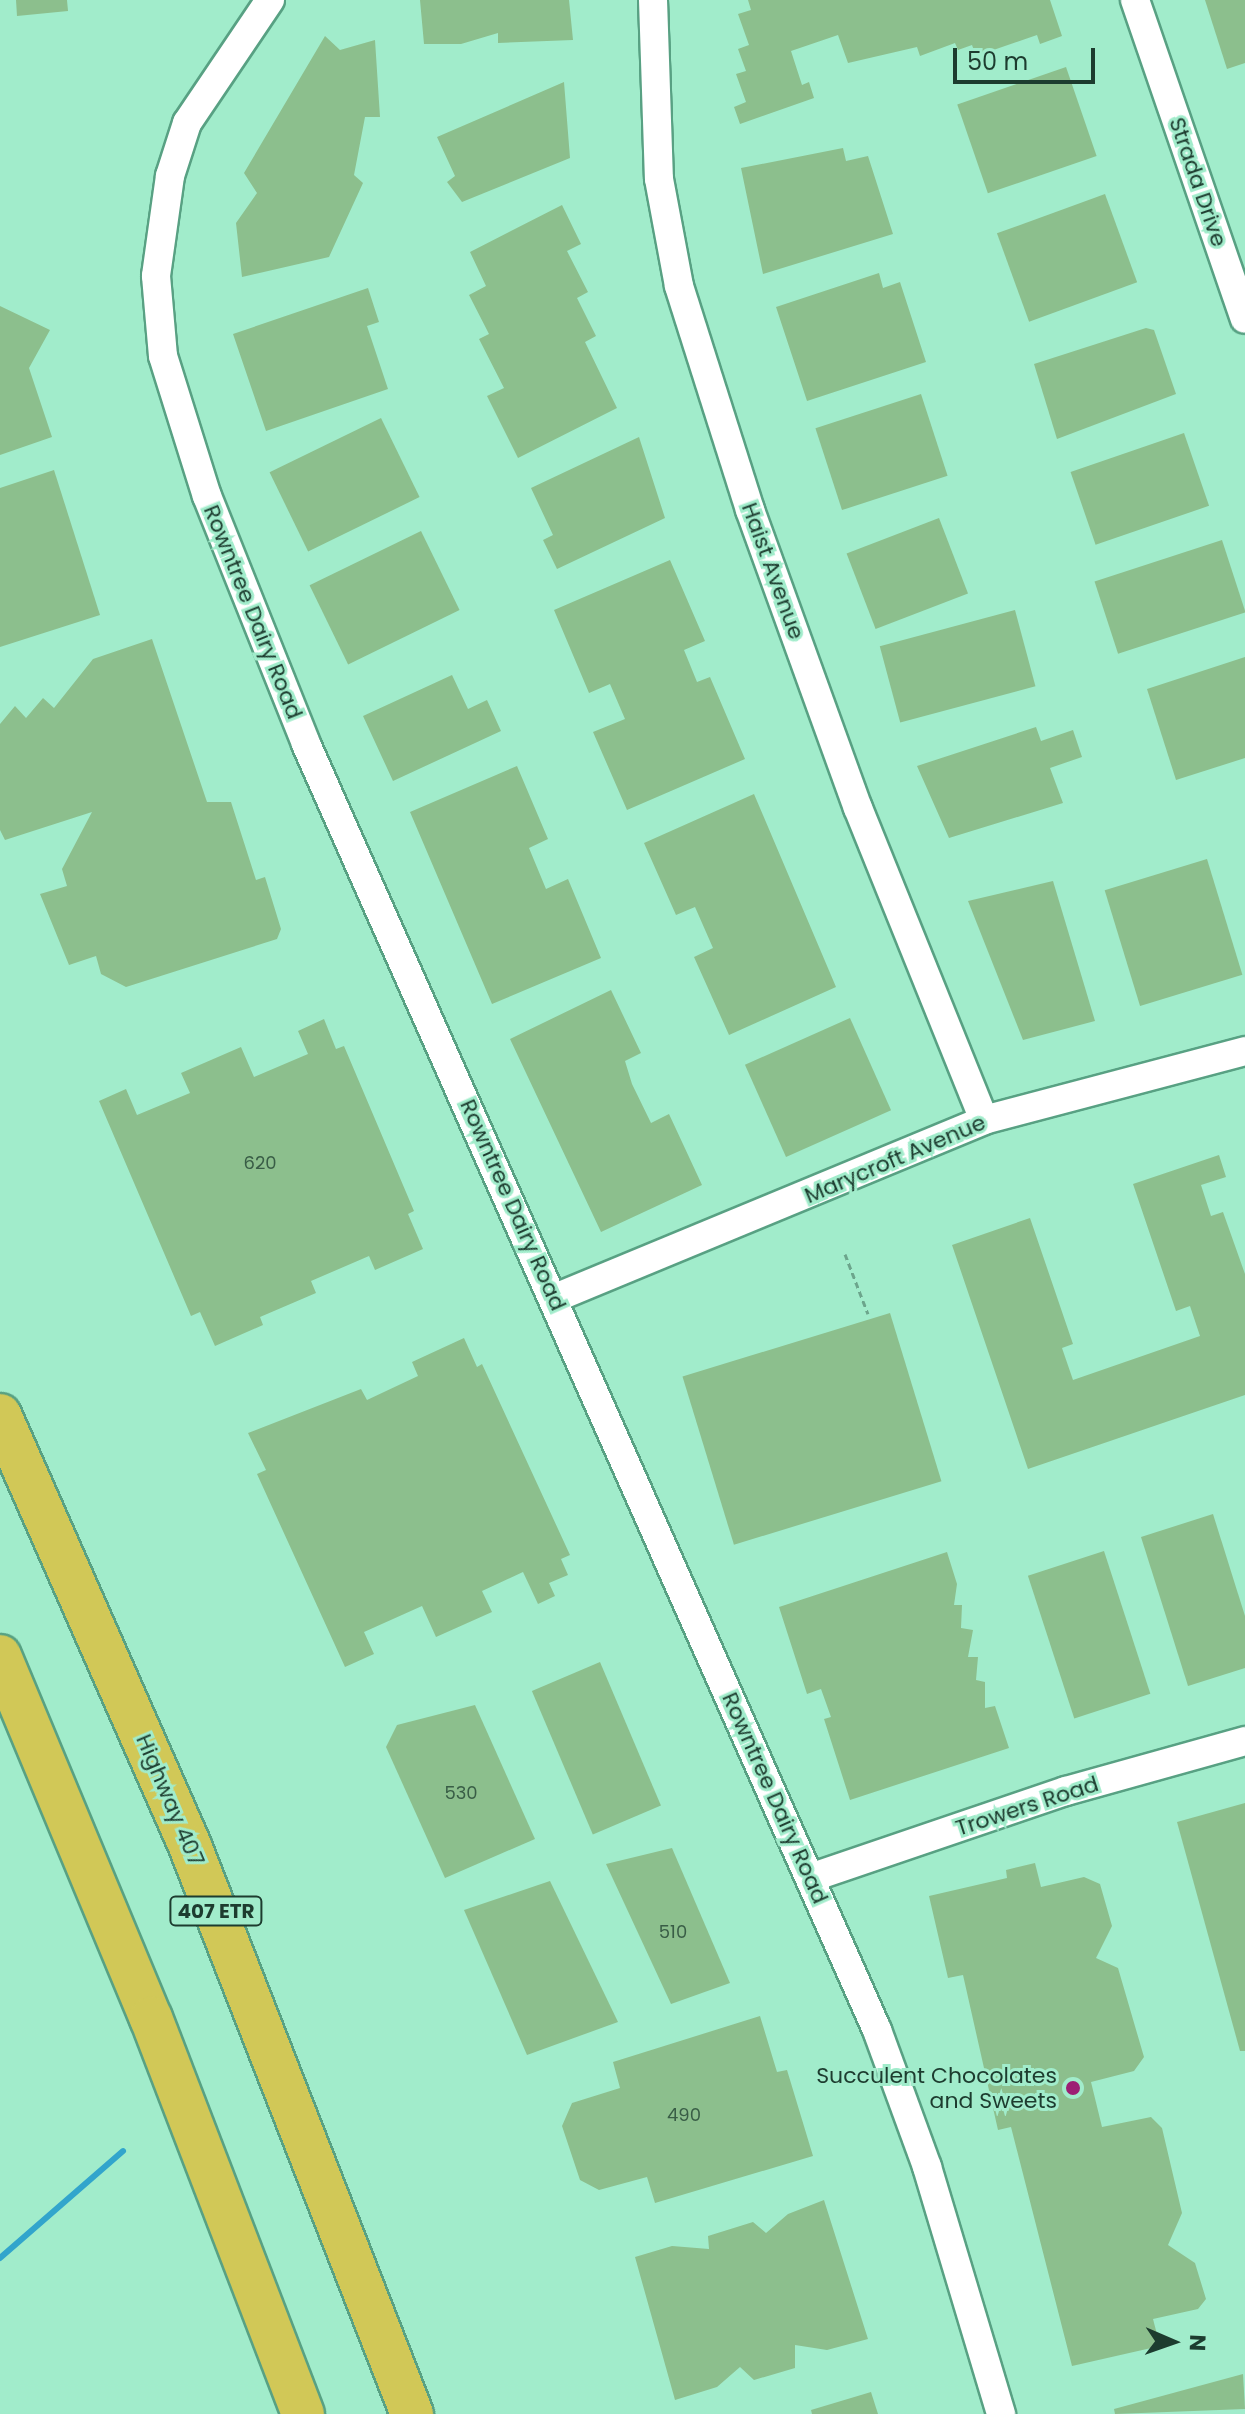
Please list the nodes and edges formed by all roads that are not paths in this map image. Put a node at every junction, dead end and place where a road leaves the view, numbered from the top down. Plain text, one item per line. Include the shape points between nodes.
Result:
1 (270, 0) edge
2 (653, 0) edge
3 (1135, 0) edge
4 (1245, 319) edge
5 (1245, 1051) edge
6 (984, 1120) junction
7 (555, 1298) junction
8 (0, 1415) edge
9 (0, 1656) edge
10 (1245, 1741) edge
11 (810, 1878) junction
12 (303, 2414) edge
13 (412, 2414) edge
14 (1001, 2414) edge

1 - 7 street, Rowntree Dairy Road via 187,123 170,176 156,276 163,356 207,496 306,744
2 - 6 street, Haist Avenue via 659,179 679,286 750,510 858,808
3 - 4 street, Strada Drive
5 - 6 street, Marycroft Avenue
6 - 7 street, Marycroft Avenue
7 - 11 street, Rowntree Dairy Road
8 - 13 highway, Highway 407 / 407 ETR via 190,1846
9 - 12 highway via 151,2018
10 - 11 street, Trowers Road via 1066,1791
11 - 14 street, Rowntree Dairy Road via 919,2146

